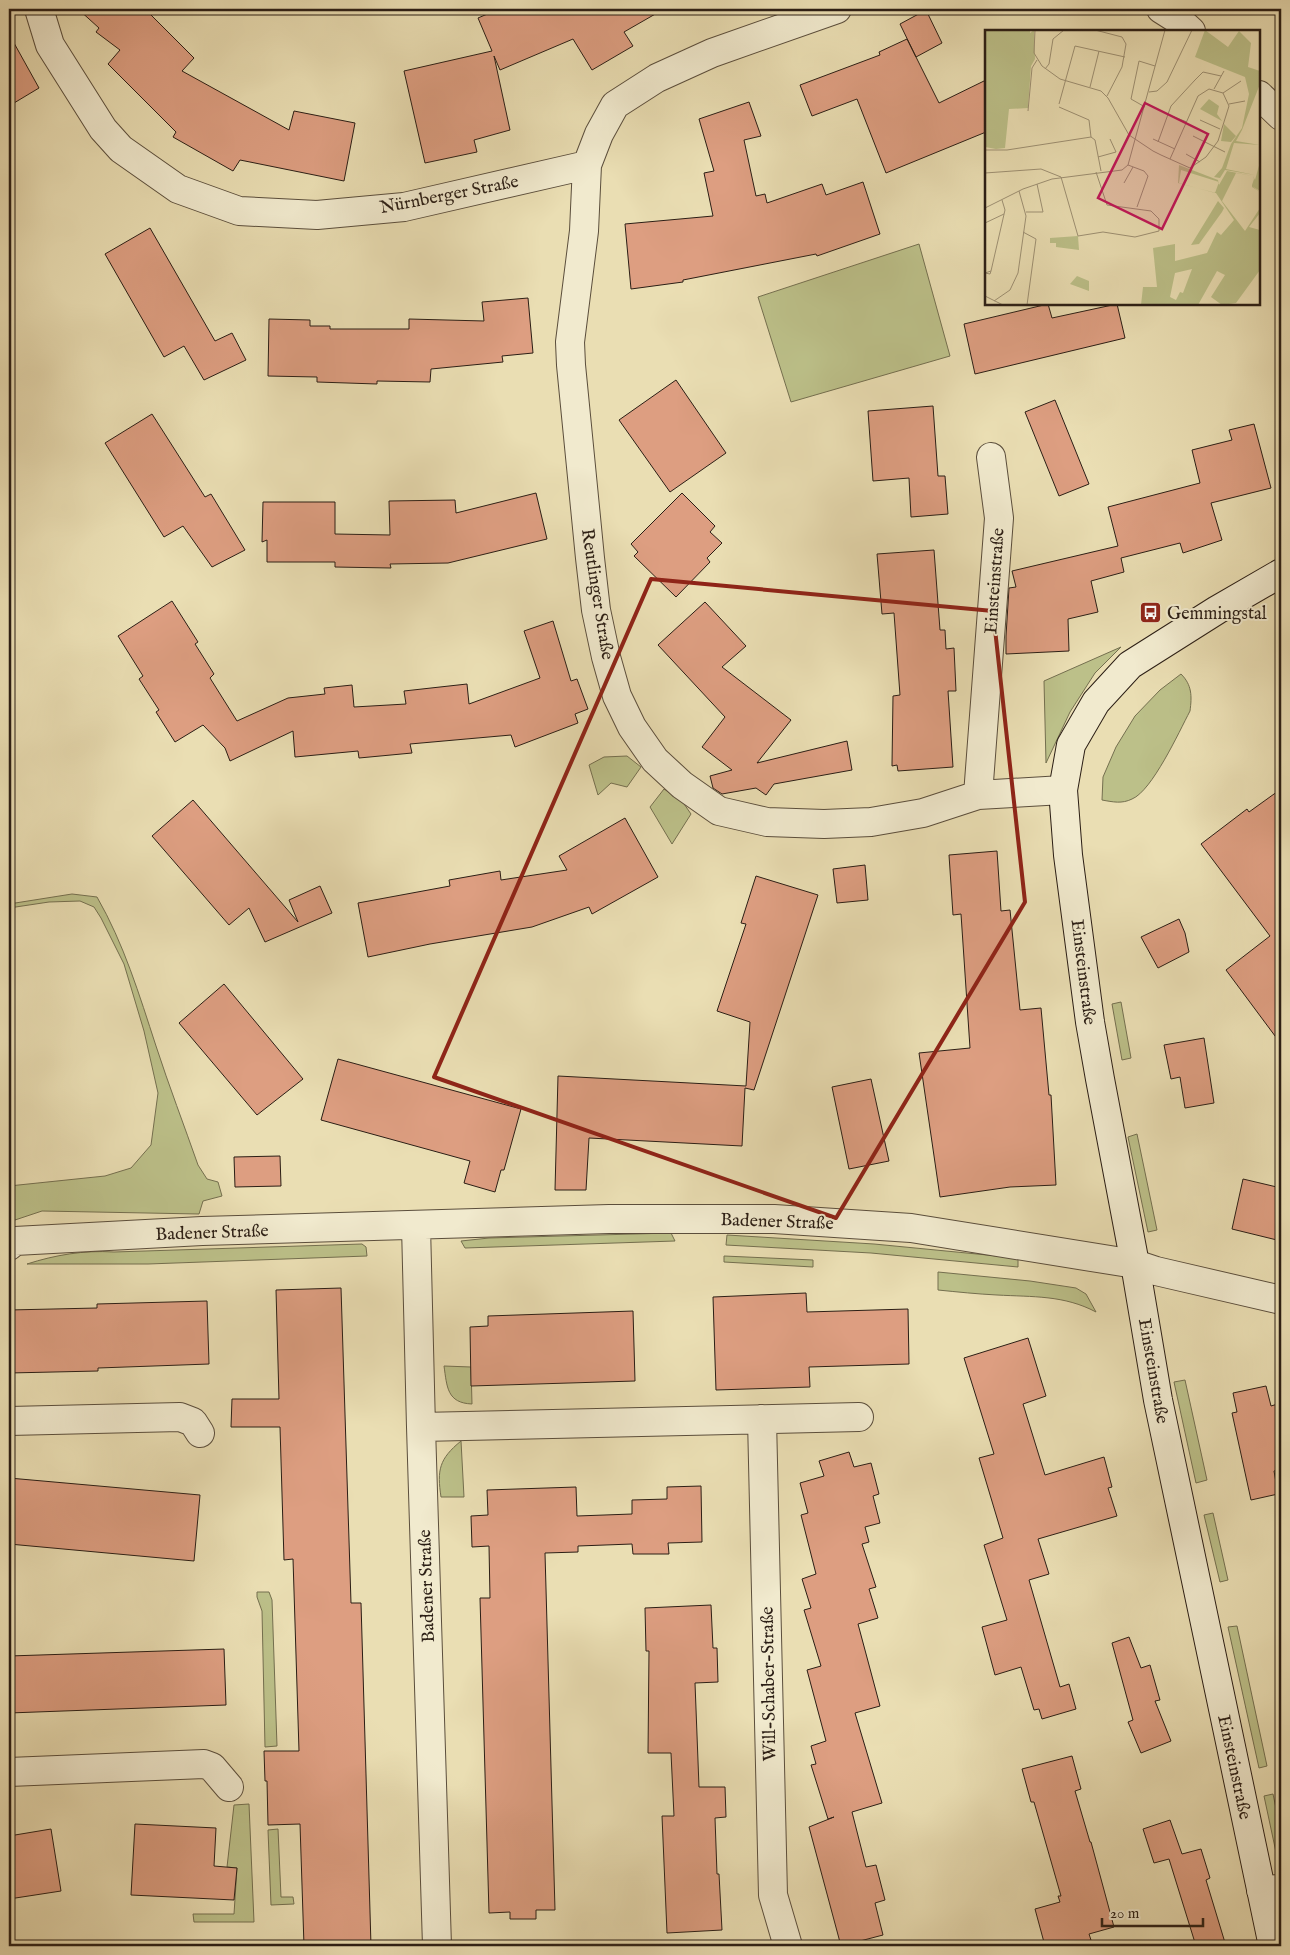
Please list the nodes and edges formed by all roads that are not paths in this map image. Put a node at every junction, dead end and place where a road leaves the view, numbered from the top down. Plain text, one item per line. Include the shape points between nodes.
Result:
1 (39, 9) edge
2 (837, 9) edge
3 (1161, 9) edge
4 (1190, 30) edge
5 (1260, 96) edge
6 (1281, 116) edge
7 (586, 166) junction
8 (991, 457) dead end
9 (1281, 573) edge
10 (1063, 790) junction
11 (978, 795) junction
12 (416, 1226) junction
13 (9, 1246) edge
14 (1136, 1264) junction
15 (1281, 1300) edge
16 (859, 1417) dead end
17 (762, 1419) junction
18 (9, 1421) edge
19 (421, 1427) junction
20 (200, 1433) dead end
21 (9, 1772) edge
22 (229, 1787) dead end
23 (1271, 1890) edge
24 (437, 1946) edge
25 (788, 1946) edge
26 (1273, 1946) edge

1 - 7 street, Nürnberger Straße via 50,45 103,129 121,149 178,189 238,211 317,215 404,207
2 - 7 street via 712,53 657,78 615,104
3 - 4 street
5 - 6 street
7 - 11 street, Reutlinger Straße via 584,231 570,342 571,365 596,610 617,696 632,727 655,760 682,786 719,811 767,822 871,822 923,813
8 - 11 street, Einsteinstraße via 999,518
9 - 10 street, Einsteinstraße via 1130,665 1096,702 1071,745
10 - 11 street, Reutlinger Straße
10 - 14 street, Einsteinstraße via 1068,855 1090,1022
12 - 13 street, Badener Straße via 202,1231 15,1241
12 - 14 street, Badener Straße via 609,1219 774,1219 911,1228
12 - 19 street, Badener Straße
14 - 15 street, Badener Straße
14 - 23 street, Einsteinstraße via 1158,1400
16 - 17 street
17 - 19 street
17 - 25 street, Will-Schaber-Straße via 773,1895
18 - 20 street via 180,1417 193,1422
19 - 24 street, Badener Straße
21 - 22 street via 204,1764 212,1767
23 - 26 street, Einsteinstraße

